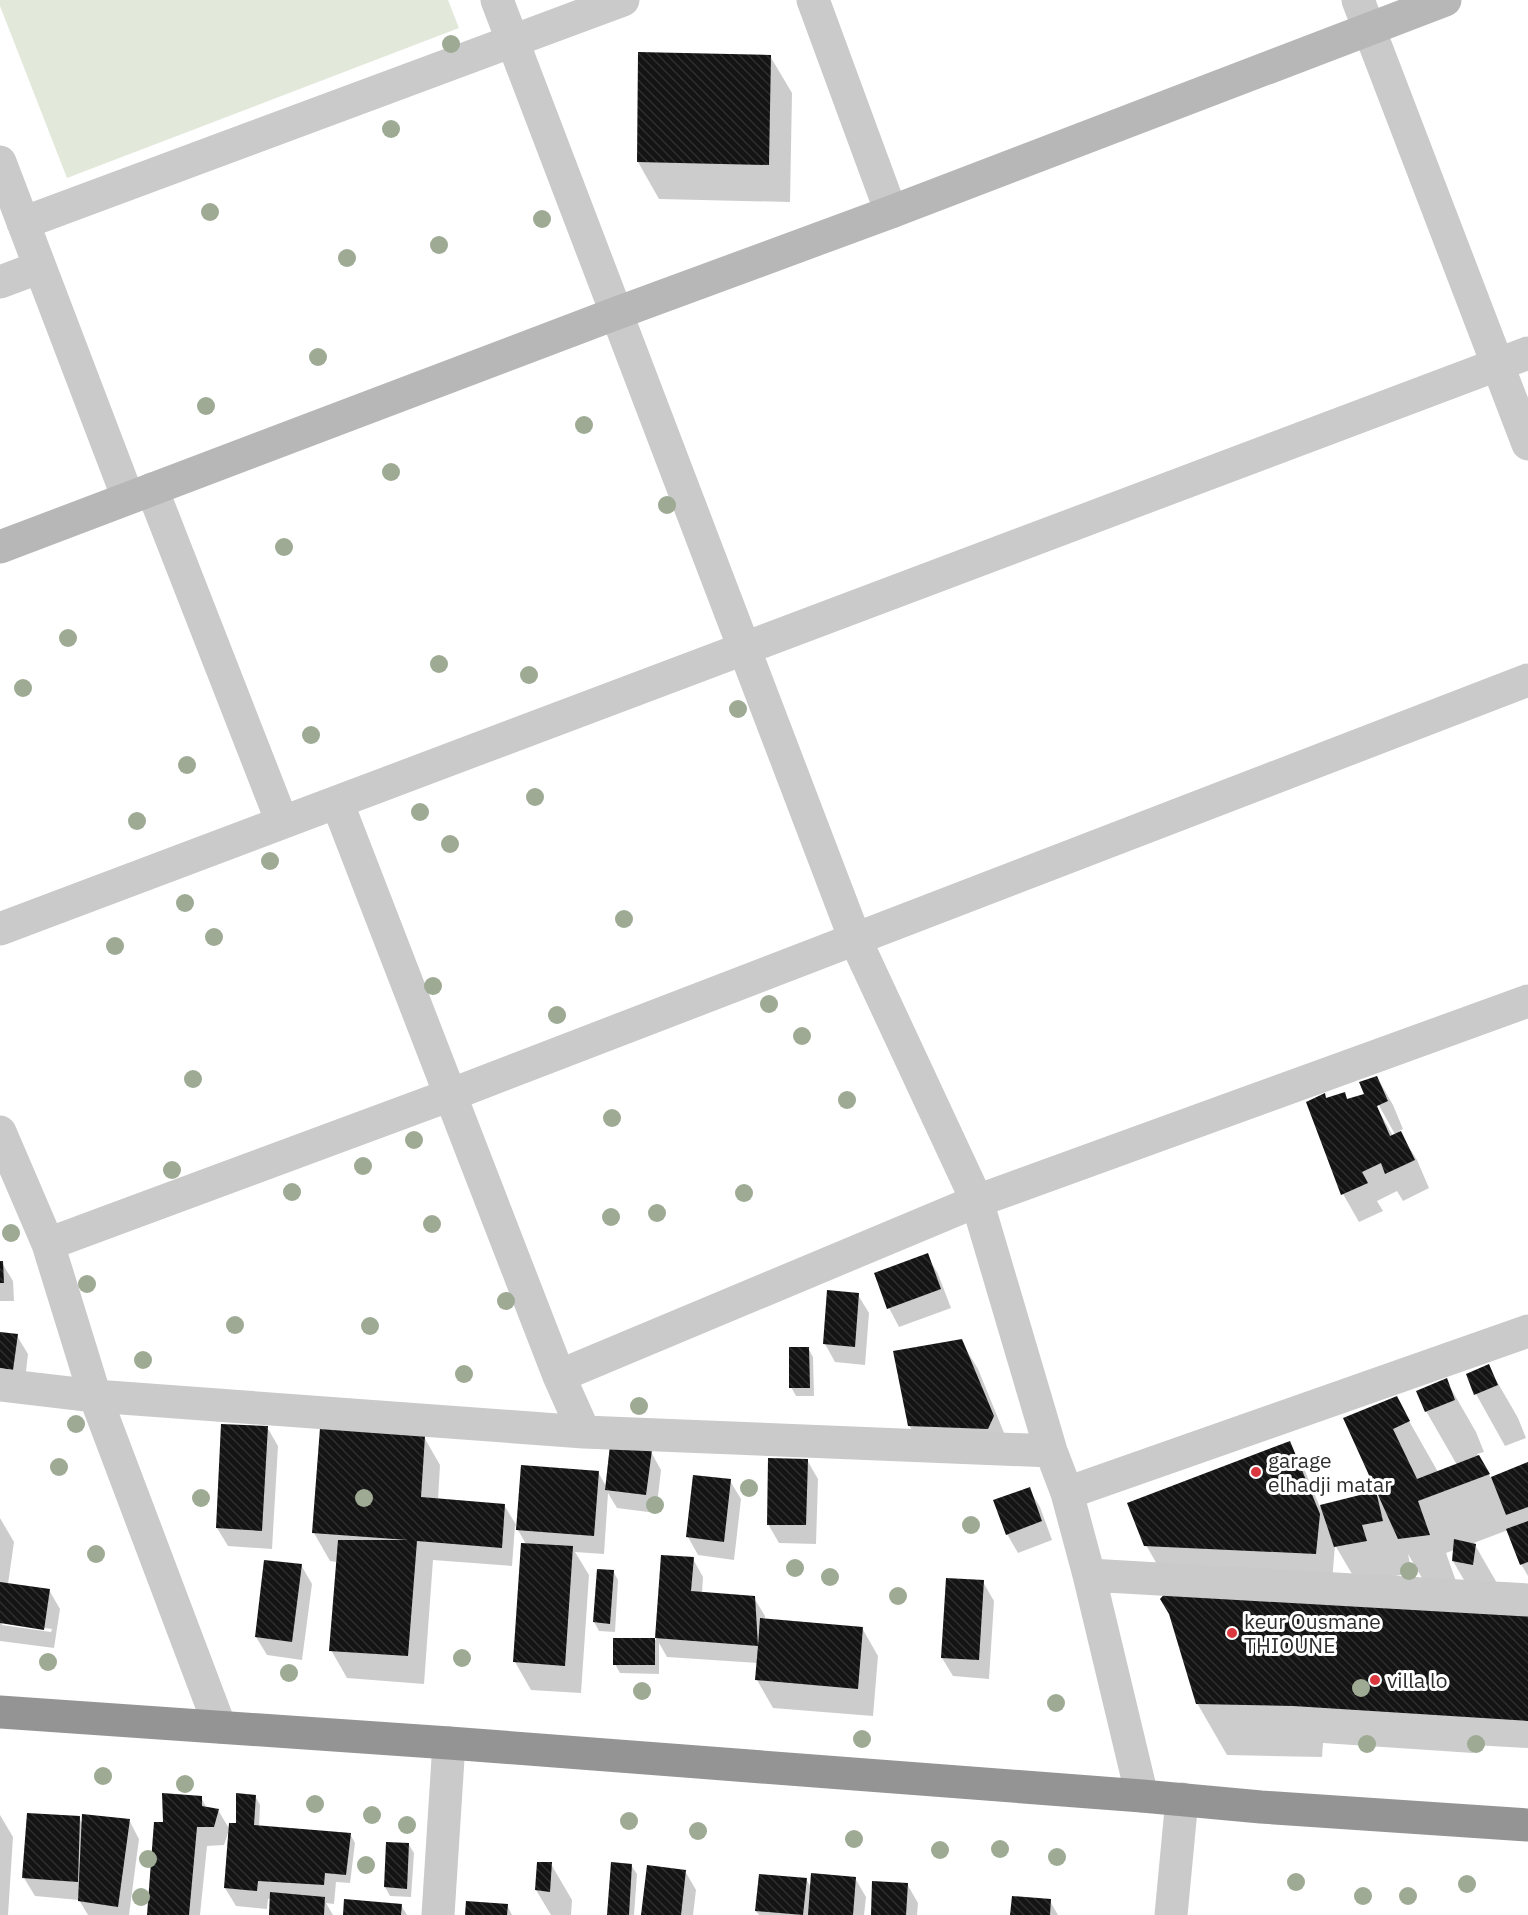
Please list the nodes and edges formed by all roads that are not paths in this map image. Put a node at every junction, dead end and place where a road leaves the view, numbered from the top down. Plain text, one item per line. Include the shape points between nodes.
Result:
1 (497, 0) edge
2 (623, 0) edge
3 (813, 0) edge
4 (1445, 0) edge
5 (1364, 14) edge
6 (512, 40) junction
7 (0, 162) edge
8 (891, 212) junction
9 (23, 223) junction
10 (40, 267) junction
11 (0, 282) edge
12 (617, 313) junction
13 (1528, 353) edge
14 (1497, 364) junction
15 (1528, 444) edge
16 (140, 494) junction
17 (0, 547) edge
18 (745, 648) junction
19 (1528, 680) edge
20 (337, 802) junction
21 (282, 822) junction
22 (0, 929) edge
23 (855, 939) junction
24 (1528, 1001) edge
25 (450, 1095) junction
26 (0, 1132) edge
27 (977, 1201) junction
28 (48, 1244) junction
29 (1528, 1331) edge
30 (559, 1376) junction
31 (0, 1385) edge
32 (95, 1396) junction
33 (585, 1432) junction
34 (1051, 1451) junction
35 (1067, 1492) junction
36 (1089, 1575) junction
37 (1528, 1600) edge
38 (0, 1712) edge
39 (220, 1727) junction
40 (449, 1743) junction
41 (1142, 1796) junction
42 (1182, 1799) junction
43 (1528, 1825) edge
44 (438, 1915) edge
45 (1171, 1915) edge

1 - 6 street
2 - 6 street
3 - 8 street
4 - 5 main road
5 - 8 main road
5 - 14 street
6 - 9 street
6 - 12 street
7 - 9 street
8 - 12 main road
9 - 10 street
10 - 11 street
10 - 16 street
12 - 16 main road
12 - 18 street
13 - 14 street
14 - 15 street
14 - 18 street
16 - 17 main road
16 - 21 street
18 - 20 street
18 - 23 street
19 - 23 street
20 - 21 street
20 - 25 street
21 - 22 street
23 - 25 street
23 - 27 street
24 - 27 street
25 - 28 street
25 - 30 street
26 - 28 street
27 - 30 street
27 - 34 street
28 - 32 street
29 - 35 street
30 - 33 street
31 - 32 street
32 - 33 street
32 - 39 street
33 - 34 street
34 - 35 street
35 - 36 street
36 - 37 street
36 - 41 street
38 - 39 highway
39 - 40 highway
40 - 41 highway
40 - 44 street
41 - 42 highway
42 - 43 highway
42 - 45 street

